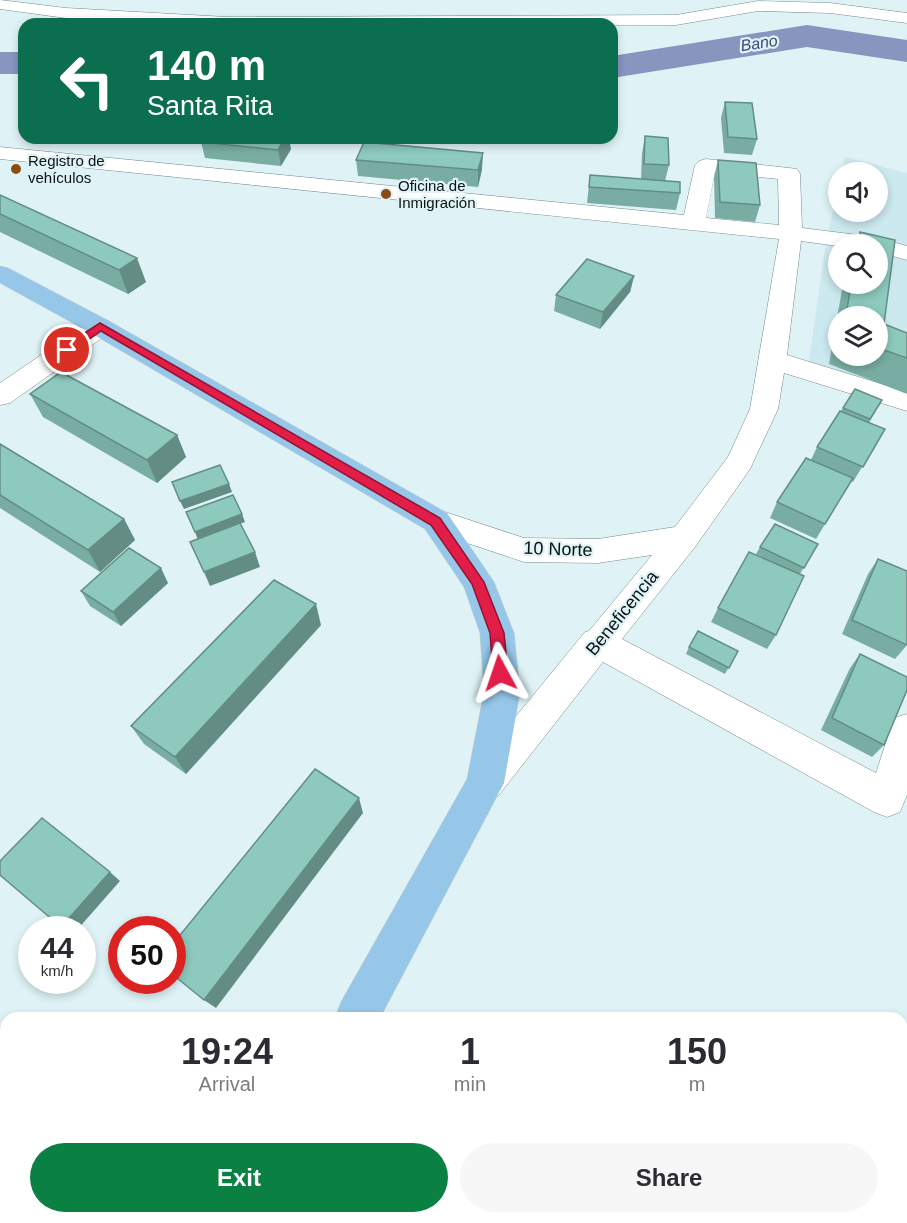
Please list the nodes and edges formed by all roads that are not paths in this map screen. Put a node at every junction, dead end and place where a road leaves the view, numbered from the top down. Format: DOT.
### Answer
graph roads {
  1 [pos="0,4"];
  2 [pos="155,18"];
  3 [pos="907,18"];
  4 [pos="618,20"];
  5 [pos="1,153"];
  6 [pos="693,224"];
  7 [pos="790,233"];
  8 [pos="828,238"];
  9 [pos="888,248"];
  10 [pos="907,253"];
  11 [pos="0,273"];
  12 [pos="100,327"];
  13 [pos="773,360"];
  14 [pos="0,396"];
  15 [pos="907,402"];
  16 [pos="435,521"];
  17 [pos="684,538"];
  18 [pos="597,642"];
  19 [pos="907,730"];
  20 [pos="485,783"];
  21 [pos="360,1012"];
  1 -- 2 [label="street"];
  3 -- 4 [label="street"];
  5 -- 6 [label="street"];
  6 -- 7 [label="street"];
  6 -- 7 [label="street, Beneficencia"];
  7 -- 8 [label="street"];
  7 -- 13 [label="street, Beneficencia"];
  9 -- 10 [label="street"];
  11 -- 12 [label="main road"];
  12 -- 14 [label="street"];
  12 -- 16 [label="main road"];
  13 -- 15 [label="street"];
  13 -- 17 [label="street, Beneficencia"];
  16 -- 17 [label="street, 10 Norte"];
  16 -- 20 [label="main road"];
  17 -- 18 [label="street, Beneficencia"];
  18 -- 19 [label="street"];
  18 -- 20 [label="street, Beneficencia"];
  20 -- 21 [label="main road, Beneficencia"];
}
